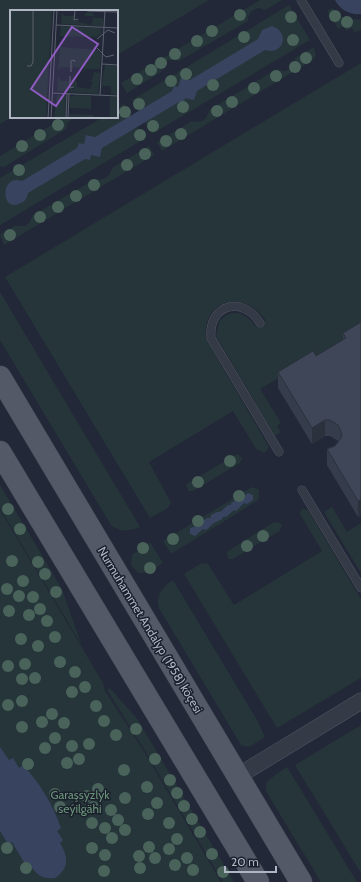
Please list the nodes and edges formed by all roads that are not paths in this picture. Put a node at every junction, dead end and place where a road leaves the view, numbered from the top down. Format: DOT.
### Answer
graph roads {
  1 [pos="301,0"];
  2 [pos="339,63"];
  3 [pos="260,323"];
  4 [pos="0,377"];
  5 [pos="0,452"];
  6 [pos="279,452"];
  7 [pos="302,490"];
  8 [pos="361,588"];
  9 [pos="361,701"];
  10 [pos="238,776"];
  11 [pos="258,882"];
  12 [pos="302,882"];
  1 -- 2 [label="lane"];
  3 -- 6 [label="lane"];
  4 -- 10 [label="main road, Nurmuhammet Andalyp (1958) köçesi"];
  5 -- 11 [label="main road"];
  7 -- 8 [label="lane"];
  9 -- 10 [label="street"];
  10 -- 12 [label="main road, Nurmuhammet Andalyp (1958) köçesi"];
}
